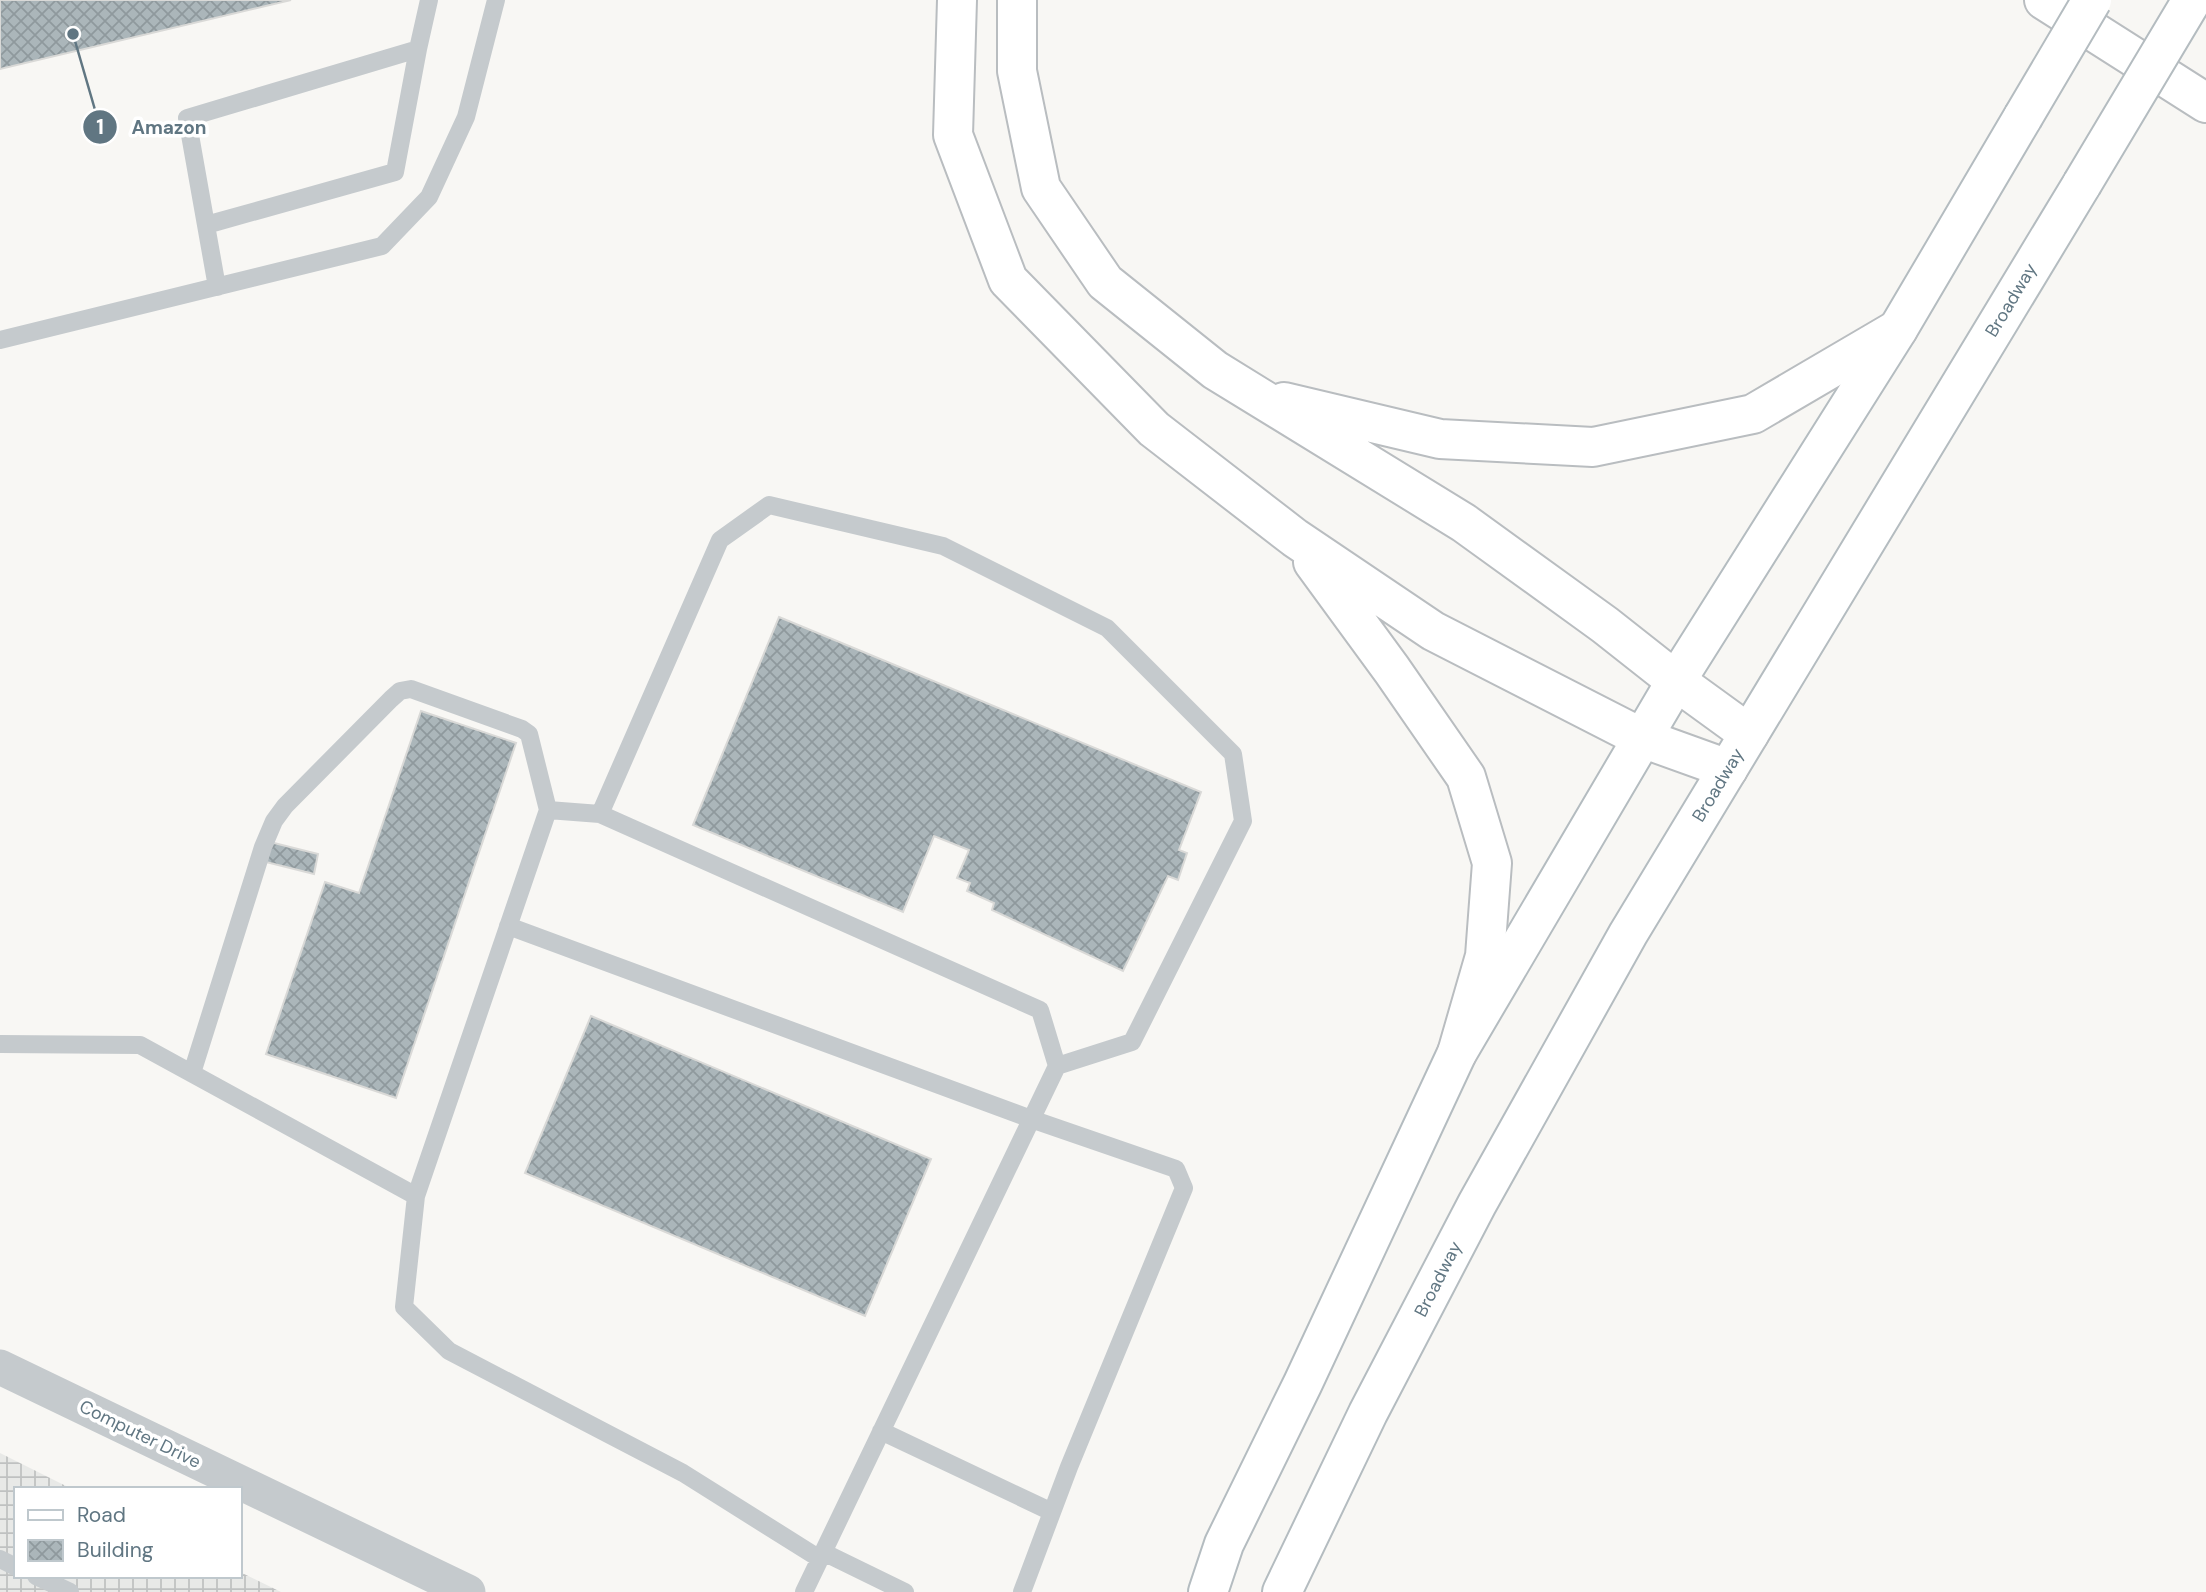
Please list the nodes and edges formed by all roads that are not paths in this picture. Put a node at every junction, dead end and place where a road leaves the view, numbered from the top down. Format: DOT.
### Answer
graph roads {
  1 [pos="429,0"];
  2 [pos="496,0"];
  3 [pos="957,0"];
  4 [pos="1017,0"];
  5 [pos="2044,0"];
  6 [pos="2092,0"];
  7 [pos="2192,0"];
  8 [pos="418,50"];
  9 [pos="2206,103"];
  10 [pos="206,225"];
  11 [pos="217,287"];
  12 [pos="1898,329"];
  13 [pos="0,340"];
  14 [pos="1253,394"];
  15 [pos="1295,538"];
  16 [pos="1676,681"];
  17 [pos="1749,734"];
  18 [pos="1642,738"];
  19 [pos="1728,769"];
  20 [pos="548,810"];
  21 [pos="600,814"];
  22 [pos="509,926"];
  23 [pos="0,1044"];
  24 [pos="1457,1054"];
  25 [pos="1057,1066"];
  26 [pos="192,1073"];
  27 [pos="1031,1119"];
  28 [pos="416,1196"];
  29 [pos="0,1367"];
  30 [pos="881,1431"];
  31 [pos="1052,1512"];
  32 [pos="822,1556"];
  33 [pos="40,1578"];
  34 [pos="70,1592"];
  35 [pos="468,1592"];
  36 [pos="804,1592"];
  37 [pos="905,1592"];
  38 [pos="1022,1592"];
  39 [pos="1208,1592"];
  40 [pos="1282,1592"];
  1 -- 8 [label="lane"];
  2 -- 11 [label="lane"];
  3 -- 15 [label="main road"];
  4 -- 14 [label="main road"];
  5 -- 9 [label="main road"];
  6 -- 12 [label="main road, bridge"];
  7 -- 17 [label="main road, Broadway, bridge"];
  8 -- 10 [label="lane"];
  8 -- 10 [label="lane"];
  10 -- 11 [label="lane"];
  11 -- 13 [label="lane"];
  12 -- 14 [label="main road"];
  12 -- 16 [label="main road"];
  14 -- 16 [label="main road"];
  15 -- 18 [label="main road"];
  15 -- 24 [label="main road"];
  16 -- 17 [label="main road"];
  16 -- 18 [label="main road"];
  17 -- 19 [label="main road, Broadway"];
  18 -- 19 [label="main road"];
  18 -- 24 [label="main road"];
  19 -- 40 [label="main road, Broadway"];
  20 -- 21 [label="lane"];
  20 -- 22 [label="lane"];
  20 -- 26 [label="lane"];
  21 -- 25 [label="lane"];
  21 -- 25 [label="lane"];
  22 -- 27 [label="lane"];
  22 -- 28 [label="lane"];
  23 -- 26 [label="lane"];
  24 -- 39 [label="main road"];
  25 -- 27 [label="lane"];
  26 -- 28 [label="lane"];
  27 -- 30 [label="lane"];
  27 -- 31 [label="lane"];
  28 -- 32 [label="lane"];
  29 -- 35 [label="street, Computer Drive"];
  30 -- 31 [label="lane"];
  30 -- 32 [label="lane"];
  31 -- 38 [label="lane"];
  32 -- 36 [label="lane"];
  32 -- 37 [label="lane"];
  33 -- 34 [label="lane"];
}
